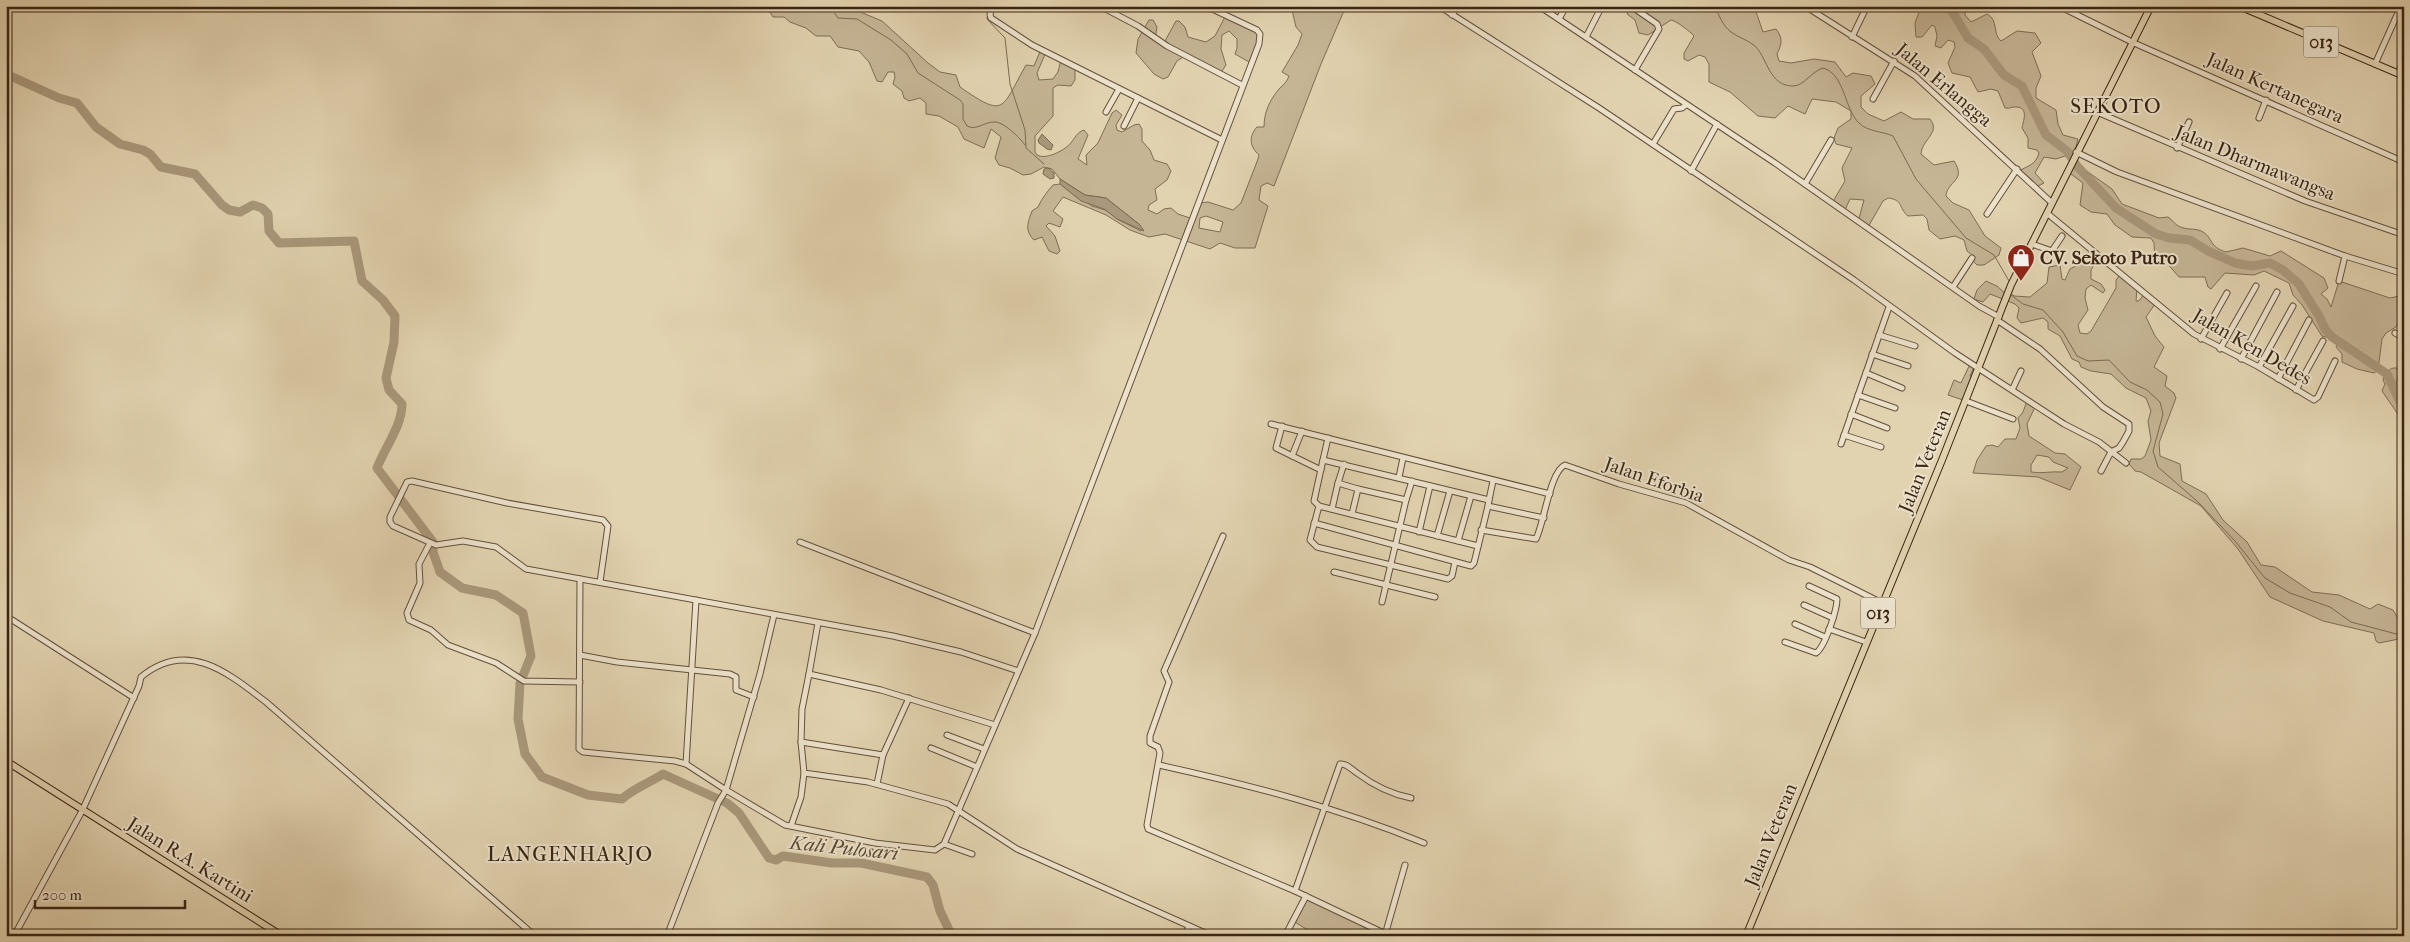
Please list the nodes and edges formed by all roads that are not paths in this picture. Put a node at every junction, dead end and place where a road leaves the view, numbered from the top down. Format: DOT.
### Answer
graph roads {
  1 [pos="992,6"];
  2 [pos="1100,6"];
  3 [pos="1206,6"];
  4 [pos="1439,6"];
  5 [pos="1457,6"];
  6 [pos="1539,6"];
  7 [pos="1566,6"];
  8 [pos="1602,6"];
  9 [pos="1631,6"];
  10 [pos="1804,6"];
  11 [pos="1867,6"];
  12 [pos="2059,6"];
  13 [pos="2151,6"];
  14 [pos="2239,6"];
  15 [pos="2401,6"];
  16 [pos="1452,15"];
  17 [pos="1559,19"];
  18 [pos="1586,37"];
  19 [pos="1852,37"];
  20 [pos="2134,43"];
  21 [pos="1894,61"];
  22 [pos="2404,61"];
  23 [pos="2375,64"];
  24 [pos="1635,70"];
  25 [pos="2401,75"];
  26 [pos="1242,85"];
  27 [pos="1119,89"];
  28 [pos="1138,98"];
  29 [pos="1873,99"];
  30 [pos="2266,100"];
  31 [pos="1686,105"];
  32 [pos="1106,112"];
  33 [pos="2096,112"];
  34 [pos="2259,118"];
  35 [pos="2189,122"];
  36 [pos="1718,124"];
  37 [pos="1124,126"];
  38 [pos="1222,140"];
  39 [pos="1830,140"];
  40 [pos="1653,144"];
  41 [pos="2177,148"];
  42 [pos="2074,157"];
  43 [pos="2404,162"];
  44 [pos="2017,169"];
  45 [pos="1691,171"];
  46 [pos="1805,184"];
  47 [pos="2052,203"];
  48 [pos="1988,214"];
  49 [pos="2048,214"];
  50 [pos="2404,235"];
  51 [pos="2062,236"];
  52 [pos="2032,244"];
  53 [pos="2345,256"];
  54 [pos="1972,258"];
  55 [pos="2404,274"];
  56 [pos="2339,281"];
  57 [pos="2256,286"];
  58 [pos="1953,287"];
  59 [pos="2277,292"];
  60 [pos="2228,293"];
  61 [pos="2294,306"];
  62 [pos="1889,307"];
  63 [pos="1998,318"];
  64 [pos="2310,320"];
  65 [pos="2395,334"];
  66 [pos="1879,335"];
  67 [pos="2404,338"];
  68 [pos="2201,339"];
  69 [pos="2323,341"];
  70 [pos="1915,346"];
  71 [pos="2220,349"];
  72 [pos="1872,354"];
  73 [pos="2241,358"];
  74 [pos="2335,361"];
  75 [pos="1908,366"];
  76 [pos="1979,368"];
  77 [pos="2259,368"];
  78 [pos="2021,371"];
  79 [pos="1866,373"];
  80 [pos="2278,379"];
  81 [pos="1902,388"];
  82 [pos="2013,388"];
  83 [pos="2296,390"];
  84 [pos="1858,394"];
  85 [pos="1966,401"];
  86 [pos="1895,408"];
  87 [pos="1851,414"];
  88 [pos="2013,419"];
  89 [pos="1271,424"];
  90 [pos="1282,426"];
  91 [pos="1887,428"];
  92 [pos="1302,431"];
  93 [pos="1844,435"];
  94 [pos="1328,438"];
  95 [pos="1841,444"];
  96 [pos="1881,447"];
  97 [pos="2111,452"];
  98 [pos="1292,456"];
  99 [pos="1403,458"];
  100 [pos="1323,460"];
  101 [pos="2126,462"];
  102 [pos="1344,464"];
  103 [pos="1321,470"];
  104 [pos="2101,471"];
  105 [pos="1399,478"];
  106 [pos="1412,480"];
  107 [pos="1494,481"];
  108 [pos="1338,484"];
  109 [pos="1430,486"];
  110 [pos="1358,489"];
  111 [pos="1450,491"];
  112 [pos="1550,494"];
  113 [pos="1471,496"];
  114 [pos="1406,500"];
  115 [pos="1488,503"];
  116 [pos="1319,506"];
  117 [pos="1332,509"];
  118 [pos="1352,514"];
  119 [pos="1544,518"];
  120 [pos="1314,523"];
  121 [pos="1400,527"];
  122 [pos="1481,530"];
  123 [pos="1419,532"];
  124 [pos="1223,536"];
  125 [pos="1437,536"];
  126 [pos="1458,541"];
  127 [pos="800,542"];
  128 [pos="432,544"];
  129 [pos="1396,546"];
  130 [pos="1478,546"];
  131 [pos="1455,562"];
  132 [pos="1391,565"];
  133 [pos="1334,572"];
  134 [pos="580,579"];
  135 [pos="600,582"];
  136 [pos="1386,585"];
  137 [pos="1809,586"];
  138 [pos="1435,597"];
  139 [pos="696,600"];
  140 [pos="1382,602"];
  141 [pos="1882,603"];
  142 [pos="1804,605"];
  143 [pos="774,615"];
  144 [pos="6,616"];
  145 [pos="1832,618"];
  146 [pos="818,623"];
  147 [pos="1795,624"];
  148 [pos="1829,629"];
  149 [pos="1034,633"];
  150 [pos="1825,637"];
  151 [pos="1785,642"];
  152 [pos="1866,642"];
  153 [pos="580,655"];
  154 [pos="692,670"];
  155 [pos="1018,672"];
  156 [pos="809,674"];
  157 [pos="580,682"];
  158 [pos="754,697"];
  159 [pos="134,698"];
  160 [pos="909,698"];
  161 [pos="995,725"];
  162 [pos="947,735"];
  163 [pos="801,742"];
  164 [pos="931,748"];
  165 [pos="984,749"];
  166 [pos="883,755"];
  167 [pos="6,761"];
  168 [pos="686,764"];
  169 [pos="1160,765"];
  170 [pos="977,766"];
  171 [pos="804,772"];
  172 [pos="877,784"];
  173 [pos="726,790"];
  174 [pos="1411,798"];
  175 [pos="1324,808"];
  176 [pos="958,809"];
  177 [pos="82,810"];
  178 [pos="791,826"];
  179 [pos="1424,843"];
  180 [pos="944,844"];
  181 [pos="972,854"];
  182 [pos="1405,865"];
  183 [pos="1295,891"];
  184 [pos="1306,896"];
  185 [pos="1190,926"];
  186 [pos="1387,935"];
  187 [pos="14,936"];
  188 [pos="282,936"];
  189 [pos="535,936"];
  190 [pos="667,936"];
  191 [pos="1185,936"];
  192 [pos="1212,936"];
  193 [pos="1285,936"];
  194 [pos="1746,936"];
  1 -- 27 [label="street"];
  2 -- 26 [label="street"];
  3 -- 26 [label="street"];
  4 -- 16 [label="street"];
  5 -- 16 [label="street"];
  6 -- 17 [label="street"];
  7 -- 17 [label="street"];
  8 -- 18 [label="street"];
  9 -- 24 [label="street"];
  10 -- 19 [label="street, Jalan Erlangga"];
  11 -- 19 [label="street"];
  12 -- 20 [label="street, Jalan Kertanegara"];
  13 -- 20 [label="main road, Jalan Veteran / 013"];
  14 -- 23 [label="main road, 013"];
  15 -- 23 [label="street"];
  16 -- 40 [label="street"];
  17 -- 18 [label="street"];
  18 -- 24 [label="street"];
  19 -- 21 [label="street, Jalan Erlangga"];
  20 -- 30 [label="street, Jalan Kertanegara"];
  20 -- 33 [label="main road, Jalan Veteran / 013"];
  21 -- 29 [label="street"];
  21 -- 44 [label="street, Jalan Erlangga"];
  22 -- 25 [label="street"];
  23 -- 25 [label="main road, 013"];
  24 -- 31 [label="street"];
  26 -- 38 [label="street"];
  27 -- 28 [label="street"];
  27 -- 32 [label="street"];
  28 -- 37 [label="street"];
  28 -- 38 [label="street"];
  30 -- 34 [label="street"];
  30 -- 43 [label="street, Jalan Kertanegara"];
  31 -- 36 [label="street"];
  31 -- 40 [label="street"];
  33 -- 41 [label="street, Jalan Dharmawangsa"];
  33 -- 42 [label="main road, Jalan Veteran / 013"];
  35 -- 41 [label="street"];
  36 -- 45 [label="street"];
  36 -- 46 [label="street"];
  38 -- 149 [label="street"];
  39 -- 46 [label="street"];
  40 -- 45 [label="street"];
  41 -- 50 [label="street, Jalan Dharmawangsa"];
  42 -- 47 [label="main road, Jalan Veteran / 013"];
  42 -- 53 [label="street"];
  44 -- 47 [label="street, Jalan Erlangga"];
  44 -- 48 [label="street"];
  45 -- 62 [label="street"];
  46 -- 58 [label="street"];
  47 -- 49 [label="main road, Jalan Veteran / 013"];
  49 -- 52 [label="main road, Jalan Veteran / 013"];
  49 -- 68 [label="street, Jalan Ken Dedes"];
  51 -- 52 [label="street"];
  52 -- 63 [label="main road, Jalan Veteran / 013"];
  53 -- 55 [label="street"];
  53 -- 56 [label="street"];
  54 -- 58 [label="street"];
  57 -- 71 [label="street"];
  58 -- 63 [label="street"];
  59 -- 73 [label="street"];
  60 -- 68 [label="street"];
  61 -- 77 [label="street"];
  62 -- 66 [label="street"];
  62 -- 76 [label="street"];
  63 -- 76 [label="main road, Jalan Veteran / 013"];
  63 -- 97 [label="street"];
  64 -- 80 [label="street"];
  65 -- 67 [label="street"];
  66 -- 70 [label="street"];
  66 -- 72 [label="street"];
  68 -- 71 [label="street, Jalan Ken Dedes"];
  69 -- 83 [label="street"];
  71 -- 73 [label="street, Jalan Ken Dedes"];
  72 -- 75 [label="street"];
  72 -- 79 [label="street"];
  73 -- 77 [label="street, Jalan Ken Dedes"];
  74 -- 83 [label="street, Jalan Ken Dedes"];
  76 -- 82 [label="street"];
  76 -- 85 [label="main road, Jalan Veteran / 013"];
  77 -- 80 [label="street, Jalan Ken Dedes"];
  78 -- 82 [label="street"];
  79 -- 81 [label="street"];
  79 -- 84 [label="street"];
  80 -- 83 [label="street, Jalan Ken Dedes"];
  82 -- 97 [label="street"];
  84 -- 86 [label="street"];
  84 -- 87 [label="street"];
  85 -- 88 [label="street"];
  85 -- 141 [label="main road, Jalan Veteran / 013"];
  87 -- 91 [label="street"];
  87 -- 93 [label="street"];
  89 -- 90 [label="street"];
  90 -- 92 [label="street"];
  90 -- 98 [label="street"];
  92 -- 94 [label="street"];
  92 -- 98 [label="street"];
  93 -- 95 [label="street"];
  93 -- 96 [label="street"];
  94 -- 99 [label="street"];
  94 -- 100 [label="street"];
  97 -- 101 [label="street"];
  97 -- 104 [label="street"];
  98 -- 103 [label="street"];
  99 -- 105 [label="street"];
  99 -- 107 [label="street"];
  100 -- 102 [label="street"];
  100 -- 103 [label="street"];
  102 -- 105 [label="street"];
  102 -- 108 [label="street"];
  103 -- 116 [label="street"];
  105 -- 106 [label="street"];
  106 -- 109 [label="street"];
  106 -- 114 [label="street"];
  107 -- 112 [label="street"];
  107 -- 115 [label="street"];
  108 -- 110 [label="street"];
  108 -- 117 [label="street"];
  109 -- 111 [label="street"];
  109 -- 123 [label="street"];
  110 -- 114 [label="street"];
  110 -- 118 [label="street"];
  111 -- 113 [label="street"];
  111 -- 125 [label="street"];
  112 -- 119 [label="street, Jalan Eforbia"];
  112 -- 141 [label="street, Jalan Eforbia"];
  113 -- 115 [label="street"];
  113 -- 126 [label="street"];
  114 -- 121 [label="street"];
  115 -- 119 [label="street"];
  115 -- 122 [label="street"];
  116 -- 117 [label="street"];
  116 -- 120 [label="street"];
  117 -- 118 [label="street"];
  118 -- 121 [label="street"];
  119 -- 122 [label="street, Jalan Eforbia"];
  120 -- 129 [label="street"];
  120 -- 132 [label="street"];
  121 -- 123 [label="street"];
  121 -- 129 [label="street"];
  122 -- 130 [label="street"];
  123 -- 125 [label="street"];
  124 -- 169 [label="street"];
  125 -- 126 [label="street"];
  126 -- 130 [label="street"];
  127 -- 149 [label="street"];
  128 -- 134 [label="street"];
  128 -- 135 [label="street"];
  128 -- 157 [label="street"];
  129 -- 131 [label="street"];
  129 -- 132 [label="street"];
  130 -- 131 [label="street"];
  131 -- 132 [label="street"];
  132 -- 136 [label="street"];
  133 -- 136 [label="street"];
  134 -- 135 [label="street"];
  134 -- 153 [label="street"];
  135 -- 139 [label="street"];
  136 -- 138 [label="street"];
  136 -- 140 [label="street"];
  137 -- 145 [label="street"];
  139 -- 143 [label="street"];
  139 -- 154 [label="street"];
  141 -- 152 [label="main road, Jalan Veteran / 013"];
  142 -- 145 [label="street"];
  143 -- 146 [label="street"];
  143 -- 158 [label="street"];
  144 -- 159 [label="street"];
  145 -- 148 [label="street"];
  146 -- 155 [label="street"];
  146 -- 156 [label="street"];
  147 -- 150 [label="street"];
  148 -- 150 [label="street"];
  148 -- 152 [label="street"];
  149 -- 155 [label="street"];
  150 -- 151 [label="street"];
  152 -- 194 [label="main road, Jalan Veteran / 013"];
  153 -- 154 [label="street"];
  153 -- 157 [label="street"];
  154 -- 158 [label="street"];
  154 -- 168 [label="street"];
  155 -- 161 [label="street"];
  156 -- 160 [label="street"];
  156 -- 163 [label="street"];
  157 -- 168 [label="street"];
  158 -- 173 [label="street"];
  159 -- 177 [label="street"];
  159 -- 189 [label="street"];
  160 -- 161 [label="street"];
  160 -- 166 [label="street"];
  161 -- 165 [label="street"];
  162 -- 165 [label="street"];
  163 -- 166 [label="street"];
  163 -- 171 [label="street"];
  164 -- 170 [label="street"];
  165 -- 170 [label="street"];
  166 -- 172 [label="street"];
  167 -- 177 [label="main road, Jalan R.A. Kartini"];
  168 -- 173 [label="street"];
  169 -- 175 [label="street"];
  169 -- 183 [label="street"];
  170 -- 176 [label="street"];
  171 -- 172 [label="street"];
  171 -- 178 [label="street"];
  172 -- 176 [label="street"];
  173 -- 178 [label="street"];
  173 -- 190 [label="street"];
  174 -- 175 [label="street"];
  175 -- 179 [label="street"];
  175 -- 183 [label="street"];
  176 -- 180 [label="street"];
  176 -- 185 [label="street"];
  177 -- 187 [label="street"];
  177 -- 188 [label="main road, Jalan R.A. Kartini"];
  178 -- 180 [label="street"];
  180 -- 181 [label="street"];
  182 -- 186 [label="street"];
  183 -- 184 [label="street"];
  184 -- 186 [label="street"];
  184 -- 193 [label="street"];
  185 -- 191 [label="street"];
  185 -- 192 [label="street"];
}
